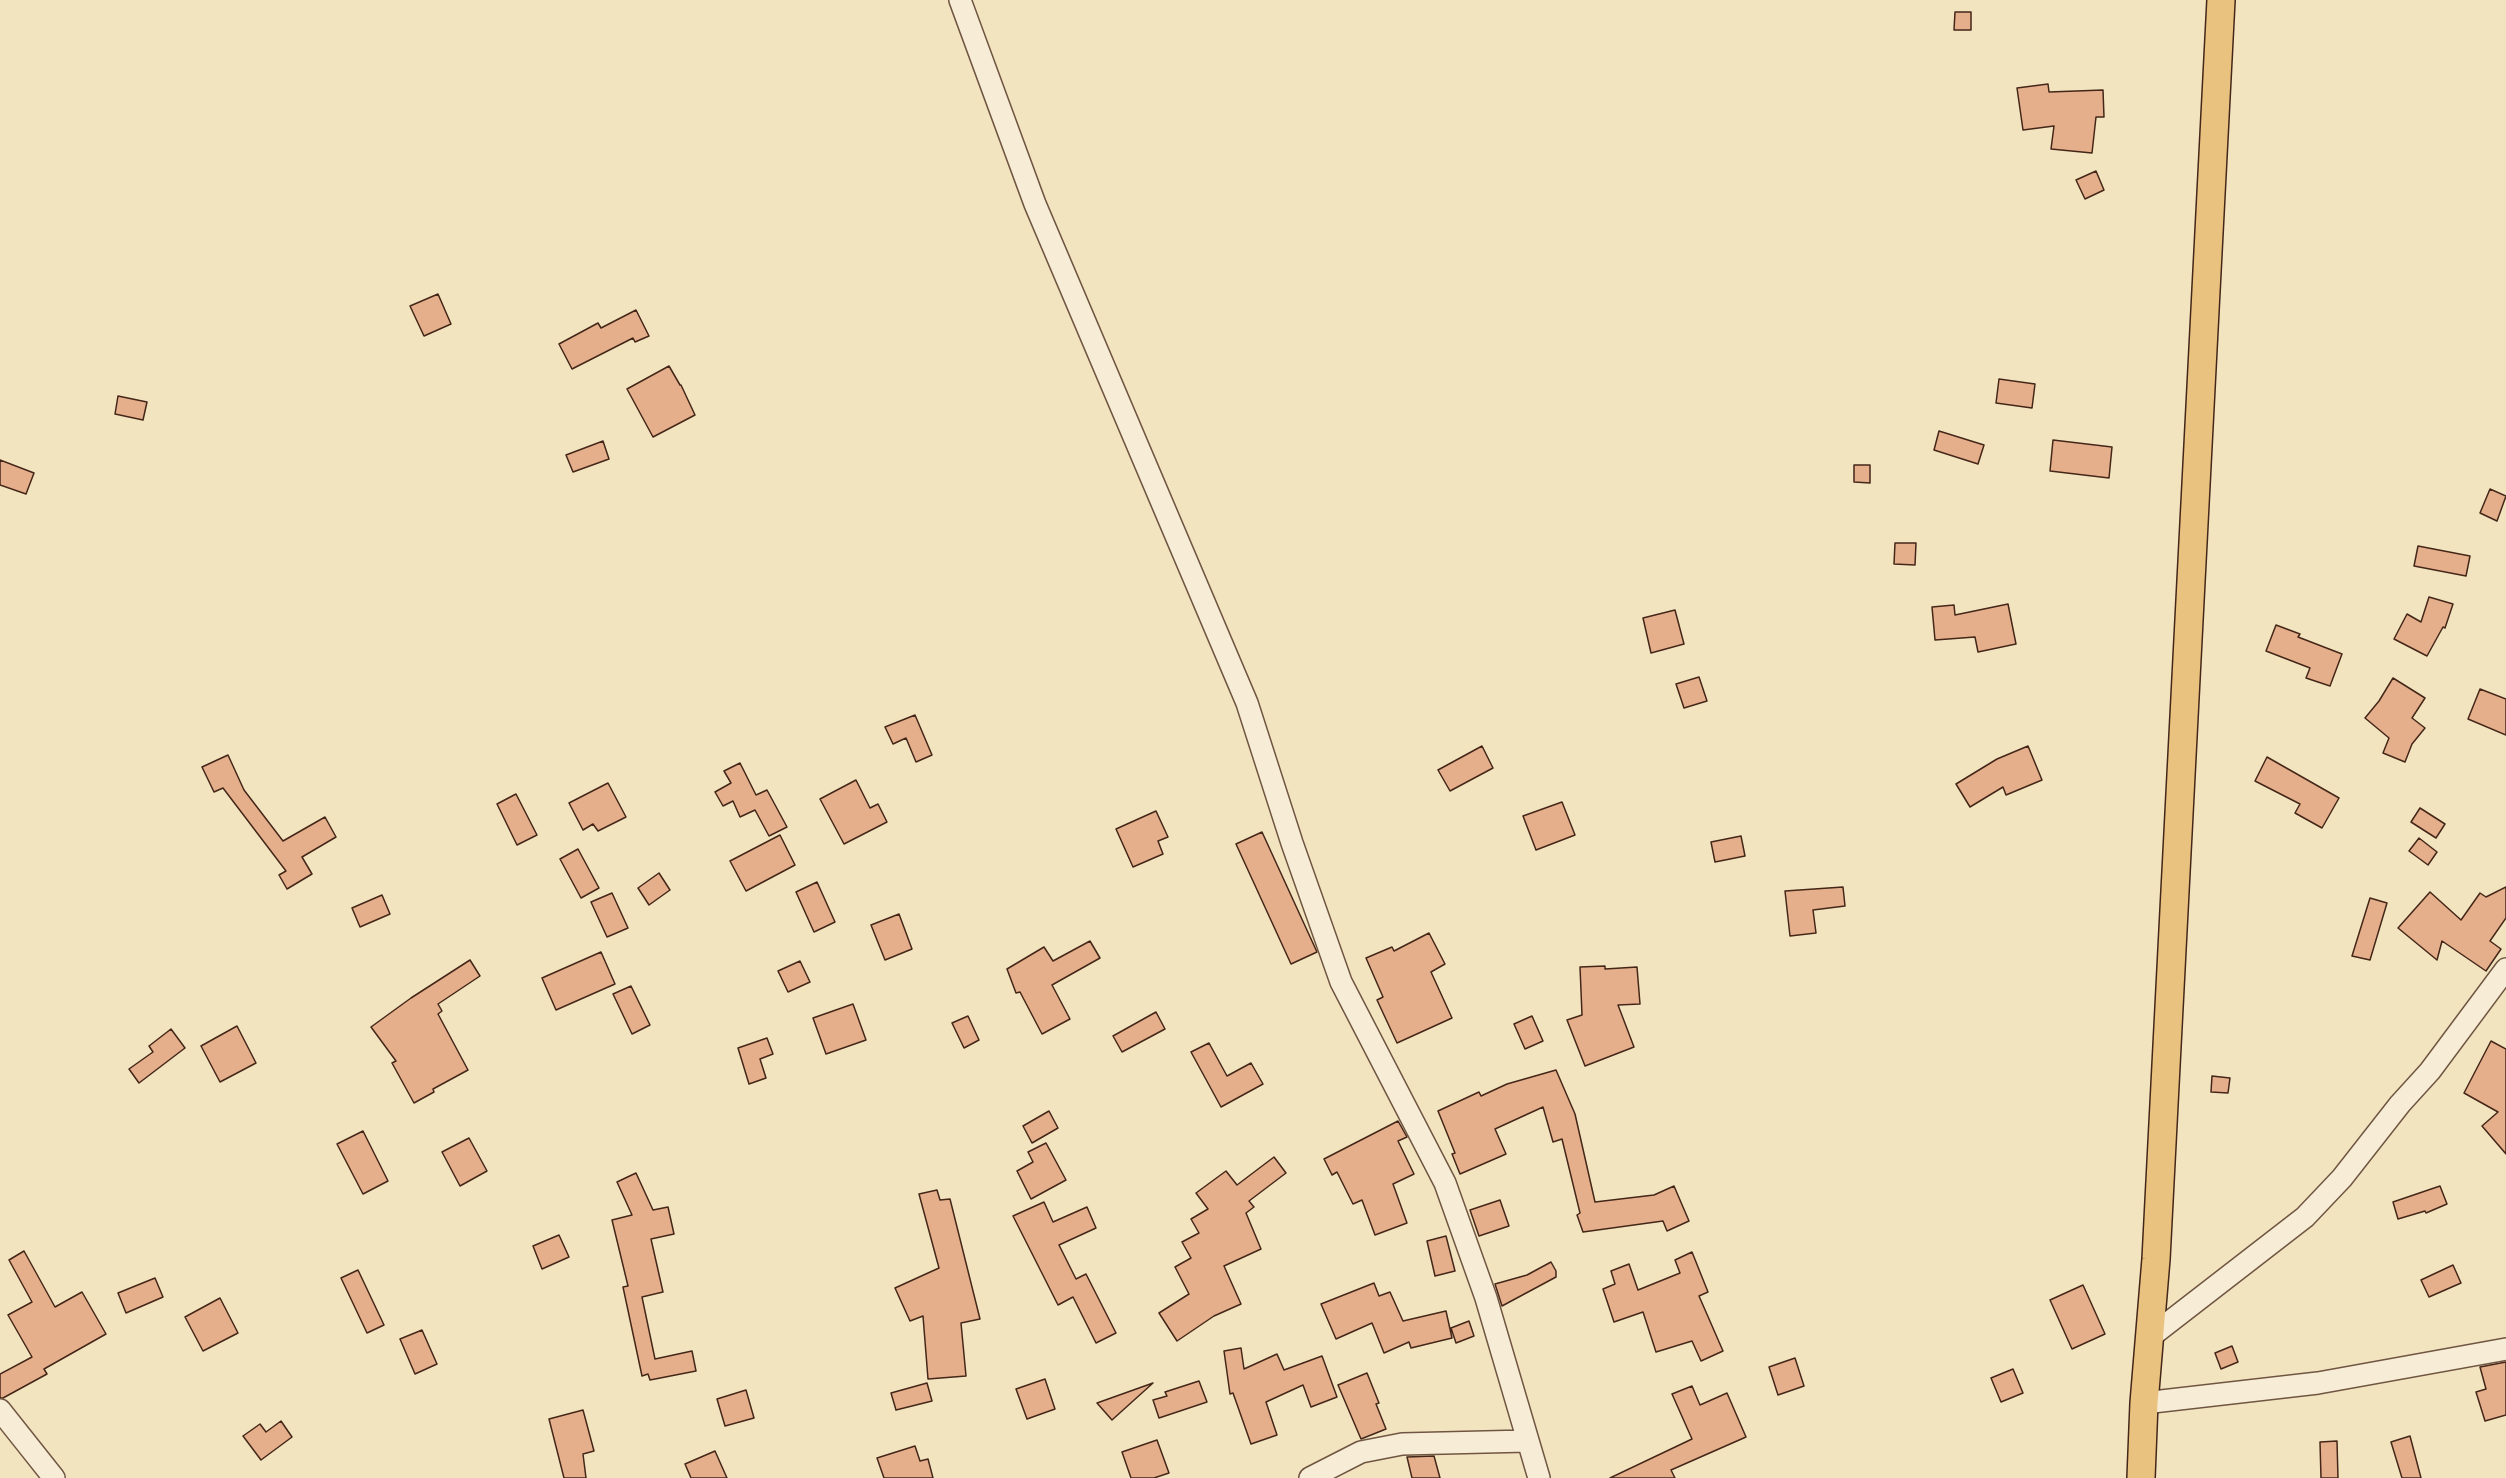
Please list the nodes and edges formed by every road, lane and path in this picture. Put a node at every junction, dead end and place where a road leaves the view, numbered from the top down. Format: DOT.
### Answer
graph roads {
  1 [pos="960,0"];
  2 [pos="2221,0"];
  3 [pos="2506,969"];
  4 [pos="2150,1337"];
  5 [pos="2506,1349"];
  6 [pos="2144,1403"];
  7 [pos="0,1410"];
  8 [pos="1527,1442"];
  9 [pos="54,1478"];
  10 [pos="1310,1478"];
  11 [pos="1539,1478"];
  12 [pos="2140,1478"];
  1 -- 8 [label="street"];
  2 -- 4 [label="main road"];
  3 -- 4 [label="street"];
  4 -- 6 [label="main road"];
  5 -- 6 [label="street"];
  6 -- 12 [label="main road"];
  7 -- 9 [label="street"];
  8 -- 10 [label="street"];
  8 -- 11 [label="street"];
}
